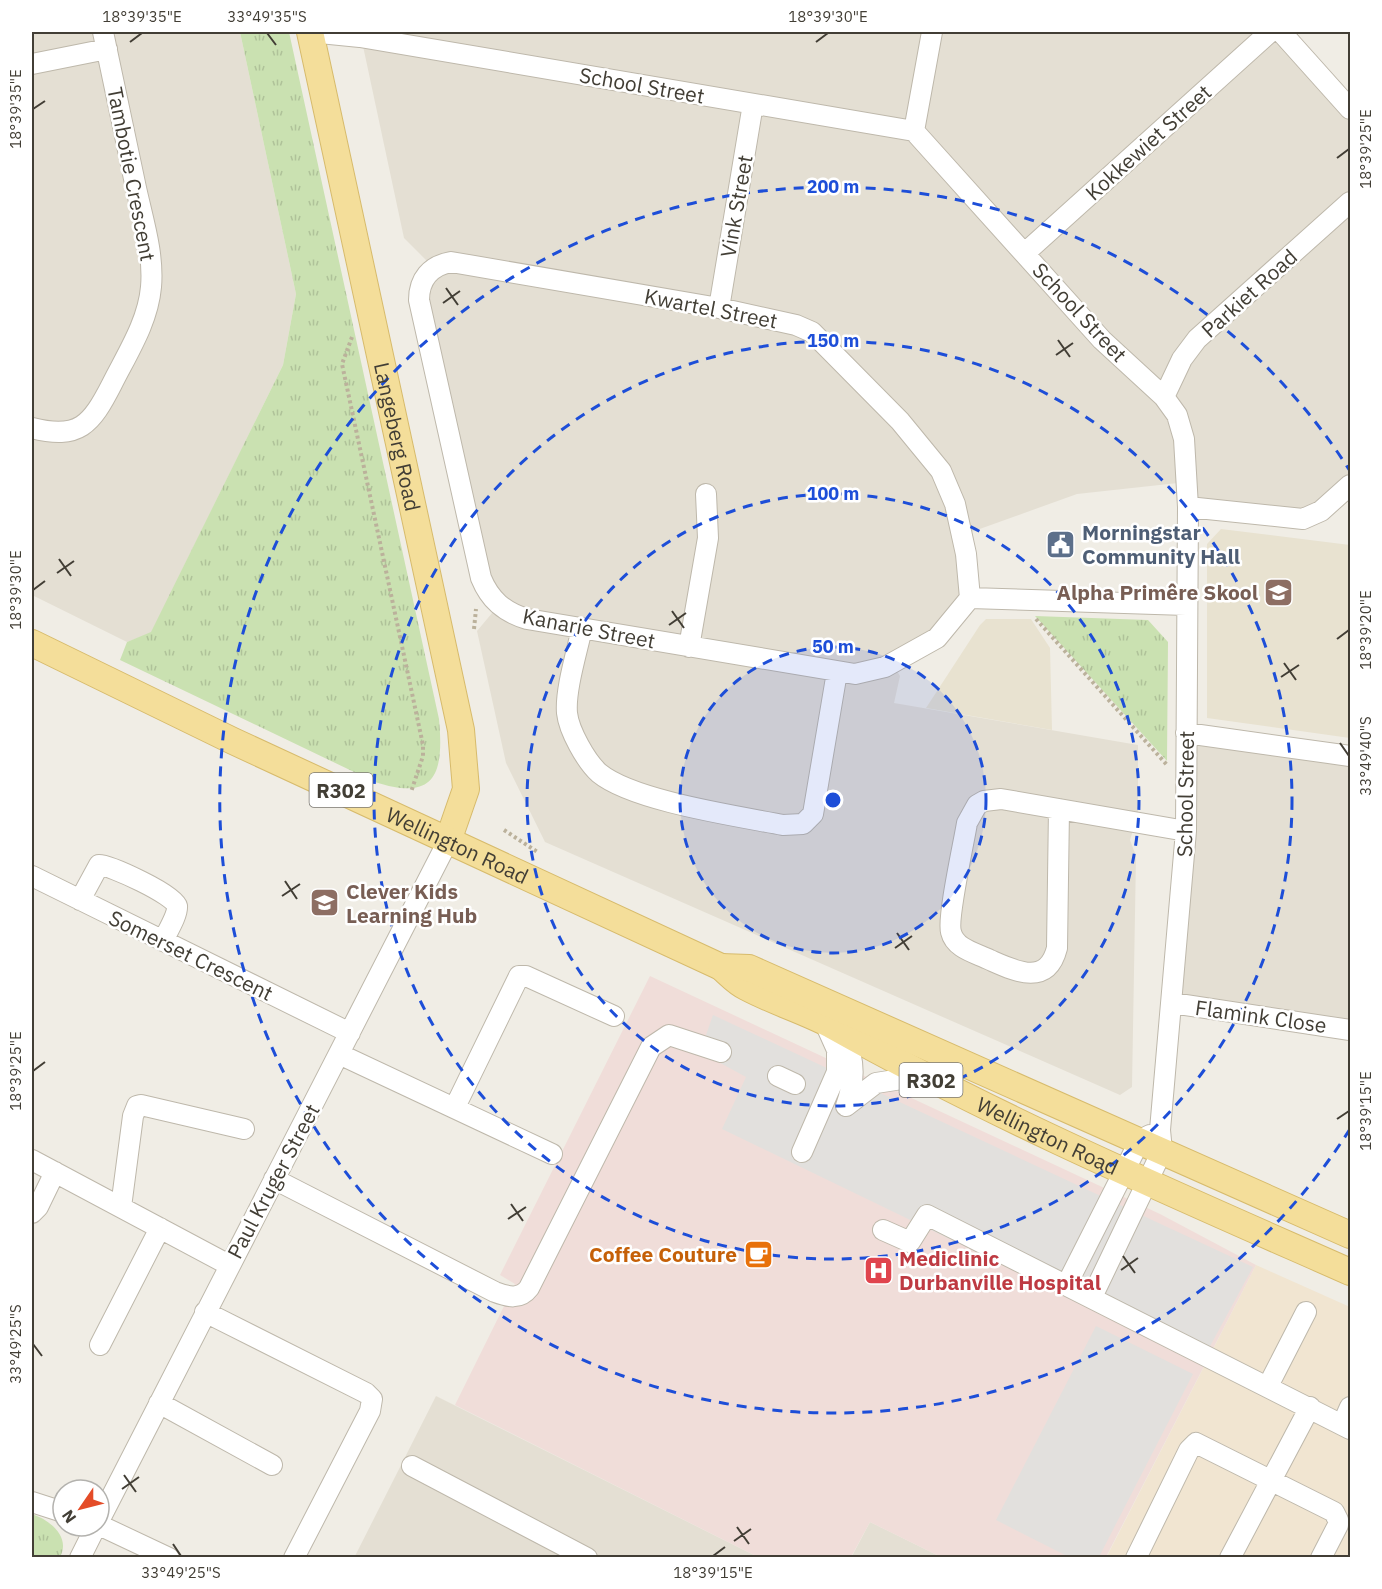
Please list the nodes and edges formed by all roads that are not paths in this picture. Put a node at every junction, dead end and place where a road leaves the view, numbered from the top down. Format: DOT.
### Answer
graph roads {
  1 [pos="310,32"];
  2 [pos="932,32"];
  3 [pos="1270,32"];
  4 [pos="1281,32"];
  5 [pos="360,34"];
  6 [pos="105,40"];
  7 [pos="32,64"];
  8 [pos="753,104"];
  9 [pos="1350,110"];
  10 [pos="914,131"];
  11 [pos="1350,202"];
  12 [pos="1025,253"];
  13 [pos="434,268"];
  14 [pos="719,308"];
  15 [pos="1164,397"];
  16 [pos="32,428"];
  17 [pos="1350,485"];
  18 [pos="706,494"];
  19 [pos="1188,507"];
  20 [pos="970,598"];
  21 [pos="1186,605"];
  22 [pos="582,628"];
  23 [pos="32,643"];
  24 [pos="689,646"];
  25 [pos="837,672"];
  26 [pos="1186,733"];
  27 [pos="1350,756"];
  28 [pos="1059,809"];
  29 [pos="1186,831"];
  30 [pos="448,841"];
  31 [pos="32,876"];
  32 [pos="80,900"];
  33 [pos="163,940"];
  34 [pos="1172,1003"];
  35 [pos="614,1016"];
  36 [pos="830,1018"];
  37 [pos="1350,1029"];
  38 [pos="350,1033"];
  39 [pos="721,1052"];
  40 [pos="339,1054"];
  41 [pos="921,1076"];
  42 [pos="455,1107"];
  43 [pos="244,1129"];
  44 [pos="1154,1140"];
  45 [pos="802,1152"];
  46 [pos="552,1154"];
  47 [pos="32,1160"];
  48 [pos="55,1172"];
  49 [pos="1136,1178"];
  50 [pos="274,1179"];
  51 [pos="121,1207"];
  52 [pos="32,1213"];
  53 [pos="160,1228"];
  54 [pos="883,1230"];
  55 [pos="1350,1235"];
  56 [pos="229,1265"];
  57 [pos="1350,1272"];
  58 [pos="1066,1284"];
  59 [pos="1092,1297"];
  60 [pos="205,1312"];
  61 [pos="1306,1312"];
  62 [pos="100,1345"];
  63 [pos="1268,1386"];
  64 [pos="159,1402"];
  65 [pos="1310,1407"];
  66 [pos="1348,1420"];
  67 [pos="272,1465"];
  68 [pos="412,1466"];
  69 [pos="1271,1480"];
  70 [pos="111,1498"];
  71 [pos="32,1502"];
  72 [pos="51,1508"];
  73 [pos="111,1530"];
  74 [pos="90,1538"];
  75 [pos="80,1557"];
  76 [pos="169,1557"];
  77 [pos="294,1557"];
  78 [pos="584,1557"];
  79 [pos="1136,1557"];
  80 [pos="1230,1557"];
  81 [pos="1321,1557"];
  1 -- 5 [label="street, School Street"];
  1 -- 30 [label="main road, Langeberg Road"];
  2 -- 10 [label="street"];
  3 -- 12 [label="street, Kokkewiet Street"];
  4 -- 9 [label="street"];
  5 -- 8 [label="street, School Street"];
  6 -- 7 [label="street"];
  6 -- 16 [label="street, Tambotie Crescent"];
  8 -- 10 [label="street, School Street"];
  8 -- 14 [label="street, Vink Street"];
  10 -- 12 [label="street, School Street"];
  11 -- 15 [label="street, Parkiet Road"];
  12 -- 15 [label="street, School Street"];
  13 -- 14 [label="street, Kwartel Street"];
  13 -- 22 [label="street, Kanarie Street"];
  14 -- 20 [label="street, Kwartel Street"];
  15 -- 19 [label="street, School Street"];
  17 -- 19 [label="street"];
  18 -- 24 [label="street"];
  19 -- 21 [label="street, School Street"];
  20 -- 21 [label="street"];
  20 -- 25 [label="street, Kanarie Street"];
  21 -- 26 [label="street, School Street"];
  22 -- 24 [label="street, Kanarie Street"];
  22 -- 25 [label="street"];
  23 -- 30 [label="main road, Wellington Road / R302"];
  24 -- 25 [label="street, Kanarie Street"];
  26 -- 27 [label="street"];
  26 -- 29 [label="street, School Street"];
  28 -- 28 [label="street"];
  28 -- 29 [label="street"];
  29 -- 34 [label="street, School Street"];
  30 -- 36 [label="main road, Wellington Road / R302"];
  30 -- 38 [label="street, Paul Kruger Street"];
  31 -- 32 [label="street, Somerset Crescent"];
  32 -- 33 [label="street, Somerset Crescent"];
  32 -- 33 [label="street"];
  33 -- 38 [label="street, Somerset Crescent"];
  34 -- 37 [label="street, Flamink Close"];
  34 -- 44 [label="street, School Street"];
  35 -- 42 [label="street"];
  36 -- 41 [label="main road, Wellington Road / R302"];
  36 -- 41 [label="street"];
  36 -- 44 [label="main road, Wellington Road / R302"];
  36 -- 45 [label="street"];
  38 -- 40 [label="street, Paul Kruger Street"];
  39 -- 50 [label="street"];
  40 -- 42 [label="street"];
  40 -- 50 [label="street, Paul Kruger Street"];
  41 -- 49 [label="main road, Wellington Road / R302"];
  42 -- 46 [label="street"];
  43 -- 51 [label="street"];
  44 -- 49 [label="street, School Street"];
  44 -- 55 [label="main road, Wellington Road / R302"];
  47 -- 48 [label="street"];
  48 -- 51 [label="street"];
  48 -- 52 [label="street"];
  49 -- 57 [label="main road, Wellington Road / R302"];
  49 -- 58 [label="street"];
  49 -- 59 [label="street"];
  50 -- 56 [label="street, Paul Kruger Street"];
  51 -- 53 [label="street"];
  53 -- 56 [label="street"];
  53 -- 62 [label="street"];
  54 -- 58 [label="street"];
  56 -- 60 [label="street, Paul Kruger Street"];
  58 -- 59 [label="street"];
  59 -- 63 [label="street"];
  60 -- 64 [label="street, Paul Kruger Street"];
  60 -- 77 [label="street"];
  61 -- 63 [label="street"];
  63 -- 65 [label="street"];
  64 -- 67 [label="street"];
  64 -- 70 [label="street, Paul Kruger Street"];
  65 -- 66 [label="street"];
  65 -- 69 [label="street"];
  68 -- 78 [label="street"];
  69 -- 79 [label="street"];
  69 -- 80 [label="street"];
  69 -- 81 [label="street"];
  71 -- 72 [label="street"];
  73 -- 76 [label="street"];
  74 -- 75 [label="street, Paul Kruger Street"];
}
